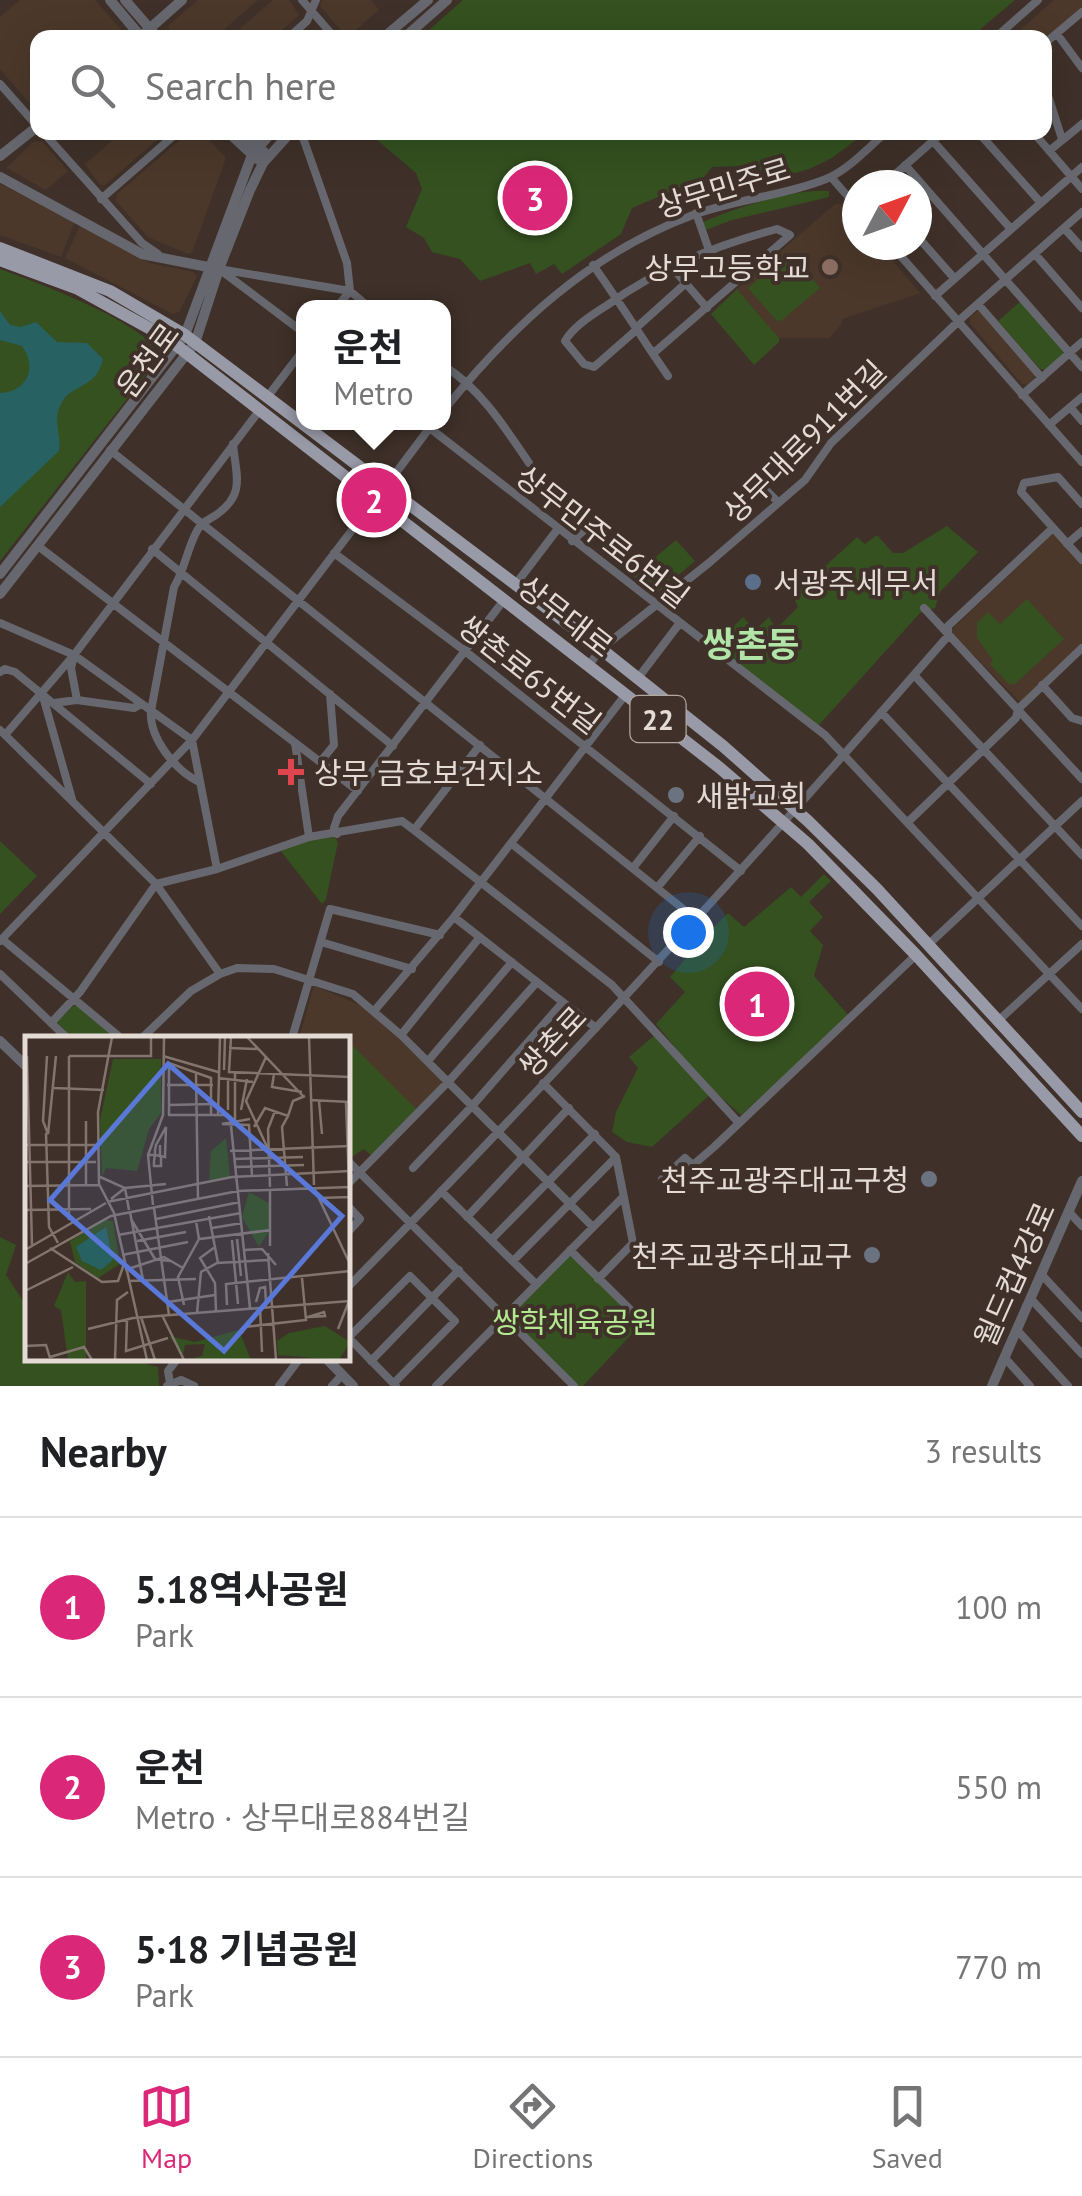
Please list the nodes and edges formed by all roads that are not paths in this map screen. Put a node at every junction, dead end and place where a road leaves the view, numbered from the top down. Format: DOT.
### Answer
graph roads {
  1 [pos="110,0"];
  2 [pos="126,0"];
  3 [pos="182,0"];
  4 [pos="302,0"];
  5 [pos="316,0"];
  6 [pos="428,0"];
  7 [pos="447,0"];
  8 [pos="1038,0"];
  9 [pos="311,10"];
  10 [pos="1082,12"];
  11 [pos="141,30"];
  12 [pos="143,30"];
  13 [pos="151,30"];
  14 [pos="297,30"];
  15 [pos="328,30"];
  16 [pos="392,30"];
  17 [pos="413,30"];
  18 [pos="1004,30"];
  19 [pos="1057,34"];
  20 [pos="1052,38"];
  21 [pos="1082,68"];
  22 [pos="0,84"];
  23 [pos="1052,107"];
  24 [pos="30,118"];
  25 [pos="1082,124"];
  26 [pos="30,132"];
  27 [pos="1062,139"];
  28 [pos="50,140"];
  29 [pos="169,140"];
  30 [pos="239,140"];
  31 [pos="248,140"];
  32 [pos="268,140"];
  33 [pos="280,140"];
  34 [pos="304,140"];
  35 [pos="876,140"];
  36 [pos="933,140"];
  37 [pos="985,140"];
  38 [pos="1040,140"];
  39 [pos="1049,151"];
  40 [pos="260,155"];
  41 [pos="0,156"];
  42 [pos="905,165"];
  43 [pos="1082,166"];
  44 [pos="899,170"];
  45 [pos="0,176"];
  46 [pos="1071,176"];
  47 [pos="831,177"];
  48 [pos="842,189"];
  49 [pos="1082,189"];
  50 [pos="102,199"];
  51 [pos="1041,203"];
  52 [pos="1082,212"];
  53 [pos="696,214"];
  54 [pos="1064,228"];
  55 [pos="1011,229"];
  56 [pos="0,248"];
  57 [pos="1082,248"];
  58 [pos="709,250"];
  59 [pos="932,253"];
  60 [pos="983,254"];
  61 [pos="1034,254"];
  62 [pos="0,260"];
  63 [pos="166,260"];
  64 [pos="904,260"];
  65 [pos="593,265"];
  66 [pos="671,266"];
  67 [pos="214,268"];
  68 [pos="954,278"];
  69 [pos="1005,279"];
  70 [pos="736,282"];
  71 [pos="686,283"];
  72 [pos="350,291"];
  73 [pos="935,296"];
  74 [pos="617,298"];
  75 [pos="343,300"];
  76 [pos="361,300"];
  77 [pos="978,304"];
  78 [pos="708,308"];
  79 [pos="1082,308"];
  80 [pos="957,324"];
  81 [pos="296,327"];
  82 [pos="636,328"];
  83 [pos="1082,342"];
  84 [pos="187,344"];
  85 [pos="651,351"];
  86 [pos="1070,353"];
  87 [pos="296,359"];
  88 [pos="1082,367"];
  89 [pos="451,371"];
  90 [pos="668,376"];
  91 [pos="1042,378"];
  92 [pos="466,383"];
  93 [pos="1022,394"];
  94 [pos="268,396"];
  95 [pos="1082,397"];
  96 [pos="451,401"];
  97 [pos="1070,407"];
  98 [pos="260,411"];
  99 [pos="296,417"];
  100 [pos="1082,421"];
  101 [pos="1049,425"];
  102 [pos="313,430"];
  103 [pos="424,430"];
  104 [pos="435,430"];
  105 [pos="234,444"];
  106 [pos="110,450"];
  107 [pos="1082,462"];
  108 [pos="530,463"];
  109 [pos="386,486"];
  110 [pos="768,491"];
  111 [pos="375,500"];
  112 [pos="778,502"];
  113 [pos="1082,504"];
  114 [pos="184,508"];
  115 [pos="202,523"];
  116 [pos="590,525"];
  117 [pos="1054,528"];
  118 [pos="557,530"];
  119 [pos="1082,531"];
  120 [pos="572,541"];
  121 [pos="1068,544"];
  122 [pos="38,546"];
  123 [pos="152,550"];
  124 [pos="334,553"];
  125 [pos="1082,560"];
  126 [pos="0,574"];
  127 [pos="182,574"];
  128 [pos="515,584"];
  129 [pos="2,590"];
  130 [pos="298,600"];
  131 [pos="504,600"];
  132 [pos="112,602"];
  133 [pos="655,605"];
  134 [pos="924,608"];
  135 [pos="0,623"];
  136 [pos="678,624"];
  137 [pos="948,636"];
  138 [pos="162,642"];
  139 [pos="266,642"];
  140 [pos="1082,648"];
  141 [pos="601,649"];
  142 [pos="465,651"];
  143 [pos="74,656"];
  144 [pos="589,665"];
  145 [pos="0,672"];
  146 [pos="914,675"];
  147 [pos="638,678"];
  148 [pos="1042,686"];
  149 [pos="228,692"];
  150 [pos="42,693"];
  151 [pos="330,694"];
  152 [pos="626,694"];
  153 [pos="77,700"];
  154 [pos="426,702"];
  155 [pos="54,703"];
  156 [pos="141,704"];
  157 [pos="1018,709"];
  158 [pos="151,711"];
  159 [pos="881,712"];
  160 [pos="1082,721"];
  161 [pos="2,732"];
  162 [pos="192,740"];
  163 [pos="295,741"];
  164 [pos="480,744"];
  165 [pos="393,746"];
  166 [pos="586,746"];
  167 [pos="984,749"];
  168 [pos="844,752"];
  169 [pos="321,761"];
  170 [pos="173,762"];
  171 [pos="1082,778"];
  172 [pos="199,782"];
  173 [pos="948,783"];
  174 [pos="151,784"];
  175 [pos="358,791"];
  176 [pos="546,798"];
  177 [pos="72,800"];
  178 [pos="1082,801"];
  179 [pos="795,809"];
  180 [pos="674,816"];
  181 [pos="784,821"];
  182 [pos="908,822"];
  183 [pos="1055,826"];
  184 [pos="414,830"];
  185 [pos="105,832"];
  186 [pos="337,834"];
  187 [pos="700,836"];
  188 [pos="309,838"];
  189 [pos="512,844"];
  190 [pos="1082,855"];
  191 [pos="1019,860"];
  192 [pos="633,868"];
  193 [pos="217,869"];
  194 [pos="741,872"];
  195 [pos="482,882"];
  196 [pos="156,884"];
  197 [pos="657,888"];
  198 [pos="978,898"];
  199 [pos="454,917"];
  200 [pos="697,920"];
  201 [pos="1082,926"];
  202 [pos="440,935"];
  203 [pos="480,937"];
  204 [pos="1,940"];
  205 [pos="321,942"];
  206 [pos="928,944"];
  207 [pos="1082,944"];
  208 [pos="916,954"];
  209 [pos="512,962"];
  210 [pos="659,962"];
  211 [pos="412,968"];
  212 [pos="0,974"];
  213 [pos="220,974"];
  214 [pos="1049,974"];
  215 [pos="310,980"];
  216 [pos="537,982"];
  217 [pos="624,998"];
  218 [pos="74,999"];
  219 [pos="563,1002"];
  220 [pos="375,1010"];
  221 [pos="1082,1010"];
  222 [pos="999,1020"];
  223 [pos="51,1023"];
  224 [pos="596,1028"];
  225 [pos="402,1035"];
  226 [pos="65,1036"];
  227 [pos="119,1036"];
  228 [pos="144,1036"];
  229 [pos="293,1036"];
  230 [pos="0,1040"];
  231 [pos="428,1060"];
  232 [pos="25,1065"];
  233 [pos="449,1081"];
  234 [pos="544,1083"];
  235 [pos="473,1105"];
  236 [pos="569,1108"];
  237 [pos="1082,1112"];
  238 [pos="738,1122"];
  239 [pos="499,1131"];
  240 [pos="595,1134"];
  241 [pos="1082,1136"];
  242 [pos="616,1156"];
  243 [pos="525,1158"];
  244 [pos="350,1162"];
  245 [pos="413,1168"];
  246 [pos="359,1172"];
  247 [pos="662,1179"];
  248 [pos="548,1180"];
  249 [pos="1082,1181"];
  250 [pos="350,1182"];
  251 [pos="441,1191"];
  252 [pos="623,1197"];
  253 [pos="570,1203"];
  254 [pos="350,1208"];
  255 [pos="1069,1212"];
  256 [pos="467,1217"];
  257 [pos="411,1223"];
  258 [pos="1082,1226"];
  259 [pos="594,1227"];
  260 [pos="350,1230"];
  261 [pos="491,1240"];
  262 [pos="570,1250"];
  263 [pos="512,1262"];
  264 [pos="459,1270"];
  265 [pos="1042,1275"];
  266 [pos="598,1279"];
  267 [pos="536,1284"];
  268 [pos="350,1285"];
  269 [pos="432,1298"];
  270 [pos="1031,1299"];
  271 [pos="504,1316"];
  272 [pos="1082,1318"];
  273 [pos="643,1322"];
  274 [pos="1017,1330"];
  275 [pos="350,1335"];
  276 [pos="350,1339"];
  277 [pos="1082,1354"];
  278 [pos="1005,1358"];
  279 [pos="176,1361"];
  280 [pos="298,1361"];
  281 [pos="329,1361"];
  282 [pos="371,1361"];
  283 [pos="342,1376"];
  284 [pos="168,1384"];
  285 [pos="395,1385"];
  286 [pos="194,1386"];
  287 [pos="279,1386"];
  288 [pos="332,1386"];
  289 [pos="353,1386"];
  290 [pos="436,1386"];
  291 [pos="574,1386"];
  292 [pos="992,1386"];
  293 [pos="1030,1386"];
  294 [pos="1068,1386"];
  1 -- 11 [label="street"];
  2 -- 12 [label="street"];
  3 -- 13 [label="street"];
  4 -- 9 [label="street"];
  5 -- 9 [label="street"];
  6 -- 16 [label="street"];
  7 -- 17 [label="street"];
  8 -- 18 [label="street"];
  9 -- 14 [label="street"];
  9 -- 15 [label="street"];
  10 -- 19 [label="street"];
  19 -- 20 [label="street"];
  19 -- 21 [label="street"];
  22 -- 24 [label="street"];
  23 -- 27 [label="street"];
  25 -- 27 [label="street"];
  26 -- 41 [label="street"];
  27 -- 39 [label="street"];
  28 -- 50 [label="street"];
  29 -- 50 [label="street"];
  30 -- 40 [label="street"];
  31 -- 40 [label="street"];
  32 -- 40 [label="street, 운천로"];
  33 -- 40 [label="street, 운천로"];
  34 -- 72 [label="street"];
  35 -- 47 [label="street, 상무민주로"];
  36 -- 42 [label="street"];
  36 -- 55 [label="street"];
  37 -- 51 [label="street"];
  38 -- 39 [label="street"];
  39 -- 46 [label="street"];
  40 -- 67 [label="street, 운천로"];
  42 -- 44 [label="street"];
  42 -- 60 [label="street"];
  43 -- 46 [label="street"];
  45 -- 63 [label="street"];
  46 -- 49 [label="street"];
  46 -- 51 [label="street"];
  47 -- 48 [label="street"];
  47 -- 53 [label="street, 상무민주로"];
  50 -- 63 [label="street"];
  51 -- 55 [label="street"];
  52 -- 54 [label="street, 상무대로911번길"];
  53 -- 58 [label="street"];
  53 -- 65 [label="street, 상무민주로"];
  54 -- 57 [label="street"];
  54 -- 61 [label="street, 상무대로911번길"];
  55 -- 60 [label="street"];
  56 -- 84 [label="main road, 상무대로 / 22"];
  58 -- 66 [label="street"];
  58 -- 70 [label="street"];
  58 -- 70 [label="street"];
  59 -- 68 [label="street"];
  60 -- 68 [label="street"];
  60 -- 69 [label="street"];
  61 -- 69 [label="street, 상무대로911번길"];
  61 -- 79 [label="street"];
  62 -- 84 [label="main road, 상무대로 / 22"];
  63 -- 67 [label="street"];
  64 -- 73 [label="street"];
  65 -- 74 [label="street"];
  65 -- 92 [label="street, 상무민주로"];
  66 -- 71 [label="street"];
  66 -- 74 [label="street"];
  67 -- 72 [label="street"];
  67 -- 81 [label="street"];
  67 -- 84 [label="street, 운천로"];
  68 -- 73 [label="street"];
  69 -- 77 [label="street, 상무대로911번길"];
  69 -- 86 [label="street"];
  70 -- 78 [label="street"];
  71 -- 78 [label="street"];
  71 -- 82 [label="street"];
  72 -- 75 [label="street"];
  72 -- 76 [label="street"];
  73 -- 80 [label="street"];
  74 -- 82 [label="street"];
  74 -- 82 [label="street"];
  77 -- 80 [label="street, 상무대로911번길"];
  77 -- 91 [label="street"];
  78 -- 85 [label="street"];
  80 -- 93 [label="street"];
  80 -- 112 [label="street, 상무대로911번길"];
  82 -- 85 [label="street"];
  83 -- 86 [label="street"];
  84 -- 94 [label="main road, 상무대로 / 22"];
  84 -- 98 [label="main road, 상무대로 / 22"];
  84 -- 106 [label="street, 운천로"];
  84 -- 126 [label="street, 운천로"];
  85 -- 90 [label="street"];
  86 -- 88 [label="street"];
  86 -- 91 [label="street"];
  87 -- 94 [label="street"];
  89 -- 92 [label="street"];
  91 -- 93 [label="street"];
  92 -- 96 [label="street, 상무민주로"];
  92 -- 108 [label="street"];
  93 -- 101 [label="street"];
  94 -- 99 [label="main road, 상무대로 / 22"];
  95 -- 97 [label="street"];
  97 -- 100 [label="street"];
  97 -- 101 [label="street"];
  98 -- 105 [label="street"];
  98 -- 111 [label="main road, 상무대로 / 22"];
  101 -- 107 [label="street"];
  102 -- 109 [label="main road, 상무대로 / 22"];
  103 -- 109 [label="street"];
  104 -- 118 [label="street, 상무민주로6번길"];
  105 -- 114 [label="street"];
  105 -- 115 [label="street"];
  106 -- 114 [label="street"];
  106 -- 122 [label="street, 운천로"];
  109 -- 128 [label="main road, 상무대로 / 22"];
  110 -- 112 [label="street"];
  111 -- 124 [label="street"];
  111 -- 131 [label="main road, 상무대로 / 22"];
  112 -- 133 [label="street, 상무대로911번길"];
  113 -- 117 [label="street"];
  114 -- 115 [label="street"];
  114 -- 123 [label="street"];
  115 -- 127 [label="street"];
  115 -- 130 [label="street"];
  116 -- 120 [label="street"];
  117 -- 121 [label="street"];
  117 -- 137 [label="street, 쌍촌로"];
  118 -- 120 [label="street, 상무민주로6번길"];
  118 -- 128 [label="street"];
  119 -- 121 [label="street"];
  120 -- 133 [label="street, 상무민주로6번길"];
  121 -- 125 [label="street"];
  122 -- 129 [label="street, 운천로"];
  122 -- 132 [label="street"];
  123 -- 127 [label="street"];
  123 -- 132 [label="street"];
  124 -- 130 [label="street"];
  124 -- 142 [label="street, 쌍촌로65번길"];
  127 -- 138 [label="street"];
  127 -- 139 [label="street"];
  128 -- 141 [label="main road, 상무대로 / 22"];
  130 -- 139 [label="street"];
  130 -- 154 [label="street"];
  131 -- 142 [label="street"];
  131 -- 144 [label="main road, 상무대로 / 22"];
  132 -- 138 [label="street"];
  132 -- 143 [label="street"];
  133 -- 136 [label="street, 상무민주로6번길"];
  133 -- 141 [label="street, 상무대로911번길"];
  134 -- 137 [label="street"];
  135 -- 143 [label="street"];
  136 -- 147 [label="street"];
  136 -- 168 [label="street, 상무민주로6번길"];
  137 -- 146 [label="street, 쌍촌로"];
  137 -- 157 [label="street"];
  138 -- 149 [label="street"];
  138 -- 158 [label="street"];
  139 -- 149 [label="street"];
  139 -- 151 [label="street"];
  140 -- 148 [label="street"];
  141 -- 144 [label="street, 상무대로911번길"];
  141 -- 147 [label="main road, 상무대로 / 22"];
  142 -- 154 [label="street"];
  142 -- 166 [label="street, 쌍촌로65번길"];
  143 -- 150 [label="street"];
  143 -- 153 [label="street"];
  143 -- 156 [label="street"];
  144 -- 152 [label="main road, 상무대로 / 22"];
  145 -- 150 [label="street"];
  146 -- 159 [label="street, 쌍촌로"];
  146 -- 167 [label="street"];
  147 -- 179 [label="main road, 상무대로 / 22"];
  148 -- 157 [label="street"];
  148 -- 160 [label="street"];
  149 -- 162 [label="street"];
  149 -- 163 [label="street"];
  150 -- 155 [label="street"];
  150 -- 161 [label="street"];
  150 -- 177 [label="street"];
  151 -- 165 [label="street"];
  151 -- 169 [label="street"];
  152 -- 166 [label="street"];
  152 -- 181 [label="main road, 상무대로 / 22"];
  153 -- 155 [label="street"];
  153 -- 156 [label="street"];
  154 -- 164 [label="street"];
  154 -- 165 [label="street"];
  155 -- 174 [label="street"];
  156 -- 158 [label="street"];
  157 -- 167 [label="street"];
  157 -- 171 [label="street"];
  158 -- 162 [label="street"];
  158 -- 170 [label="street"];
  159 -- 168 [label="street, 쌍촌로"];
  159 -- 173 [label="street"];
  161 -- 177 [label="street"];
  162 -- 170 [label="street"];
  162 -- 172 [label="street"];
  163 -- 169 [label="street"];
  163 -- 188 [label="street"];
  164 -- 176 [label="street"];
  164 -- 184 [label="street"];
  165 -- 175 [label="street"];
  166 -- 176 [label="street"];
  166 -- 180 [label="street, 쌍촌로65번길"];
  167 -- 173 [label="street"];
  167 -- 183 [label="street"];
  168 -- 179 [label="street, 쌍촌로"];
  168 -- 182 [label="street, 상무민주로6번길"];
  169 -- 175 [label="street"];
  170 -- 172 [label="street"];
  170 -- 174 [label="street"];
  172 -- 193 [label="street"];
  173 -- 182 [label="street"];
  173 -- 191 [label="street"];
  174 -- 185 [label="street"];
  175 -- 186 [label="street"];
  176 -- 189 [label="street"];
  176 -- 192 [label="street"];
  177 -- 185 [label="street"];
  178 -- 183 [label="street"];
  179 -- 181 [label="street, 쌍촌로"];
  179 -- 206 [label="main road, 상무대로 / 22"];
  180 -- 187 [label="street, 쌍촌로65번길"];
  180 -- 192 [label="street"];
  181 -- 194 [label="street, 쌍촌로"];
  181 -- 208 [label="main road, 상무대로 / 22"];
  182 -- 198 [label="street, 상무민주로6번길"];
  183 -- 190 [label="street"];
  183 -- 191 [label="street"];
  184 -- 186 [label="street"];
  184 -- 195 [label="street"];
  185 -- 196 [label="street"];
  185 -- 204 [label="street"];
  186 -- 188 [label="street"];
  187 -- 194 [label="street, 쌍촌로65번길"];
  187 -- 197 [label="street"];
  188 -- 193 [label="street"];
  189 -- 195 [label="street"];
  189 -- 210 [label="street"];
  191 -- 198 [label="street"];
  191 -- 201 [label="street"];
  192 -- 197 [label="street"];
  193 -- 196 [label="street"];
  194 -- 200 [label="street, 쌍촌로"];
  195 -- 199 [label="street"];
  195 -- 217 [label="street"];
  196 -- 213 [label="street"];
  196 -- 218 [label="street"];
  197 -- 200 [label="street"];
  198 -- 206 [label="street"];
  198 -- 214 [label="street, 상무민주로6번길"];
  199 -- 202 [label="street"];
  199 -- 203 [label="street"];
  200 -- 210 [label="street, 쌍촌로"];
  202 -- 205 [label="street"];
  202 -- 211 [label="street"];
  203 -- 209 [label="street"];
  203 -- 225 [label="street"];
  204 -- 218 [label="street"];
  205 -- 211 [label="street"];
  205 -- 215 [label="street"];
  206 -- 222 [label="main road, 상무대로 / 22"];
  207 -- 214 [label="street"];
  208 -- 238 [label="street"];
  208 -- 241 [label="main road, 상무대로 / 22"];
  209 -- 216 [label="street"];
  209 -- 231 [label="street"];
  210 -- 217 [label="street, 쌍촌로"];
  211 -- 220 [label="street"];
  212 -- 223 [label="street"];
  213 -- 215 [label="street"];
  213 -- 228 [label="street"];
  214 -- 221 [label="street, 상무민주로6번길"];
  214 -- 222 [label="street"];
  215 -- 220 [label="street"];
  215 -- 229 [label="street"];
  216 -- 219 [label="street"];
  216 -- 233 [label="street"];
  217 -- 224 [label="street, 쌍촌로"];
  217 -- 238 [label="street"];
  218 -- 223 [label="street"];
  218 -- 227 [label="street"];
  219 -- 224 [label="street"];
  219 -- 235 [label="street"];
  220 -- 225 [label="street"];
  222 -- 237 [label="main road, 상무대로 / 22"];
  223 -- 226 [label="street"];
  224 -- 234 [label="street, 쌍촌로"];
  225 -- 231 [label="street"];
  230 -- 232 [label="street"];
  231 -- 233 [label="street"];
  233 -- 235 [label="street"];
  233 -- 246 [label="street"];
  234 -- 236 [label="street"];
  234 -- 239 [label="street, 쌍촌로"];
  235 -- 239 [label="street"];
  235 -- 245 [label="street"];
  236 -- 240 [label="street"];
  236 -- 243 [label="street"];
  238 -- 247 [label="street"];
  239 -- 243 [label="street"];
  239 -- 251 [label="street, 쌍촌로"];
  240 -- 242 [label="street"];
  240 -- 248 [label="street"];
  242 -- 252 [label="street"];
  242 -- 253 [label="street"];
  243 -- 248 [label="street"];
  243 -- 256 [label="street"];
  244 -- 246 [label="street"];
  246 -- 250 [label="street"];
  246 -- 257 [label="street"];
  248 -- 253 [label="street"];
  248 -- 261 [label="street"];
  249 -- 255 [label="street, 월드컵4강로"];
  251 -- 256 [label="street"];
  251 -- 257 [label="street, 쌍촌로"];
  252 -- 259 [label="street"];
  252 -- 266 [label="street"];
  253 -- 259 [label="street"];
  253 -- 263 [label="street"];
  254 -- 260 [label="street"];
  255 -- 258 [label="street"];
  255 -- 265 [label="street, 월드컵4강로"];
  256 -- 261 [label="street"];
  257 -- 264 [label="street"];
  257 -- 268 [label="street, 쌍촌로"];
  259 -- 262 [label="street"];
  261 -- 263 [label="street"];
  262 -- 266 [label="street"];
  262 -- 267 [label="street"];
  263 -- 267 [label="street"];
  264 -- 269 [label="street"];
  264 -- 271 [label="street"];
  265 -- 270 [label="street, 월드컵4강로"];
  265 -- 272 [label="street"];
  266 -- 273 [label="street"];
  267 -- 271 [label="street"];
  269 -- 275 [label="street"];
  269 -- 282 [label="street"];
  269 -- 285 [label="street"];
  270 -- 274 [label="street, 월드컵4강로"];
  270 -- 277 [label="street"];
  271 -- 290 [label="street"];
  271 -- 291 [label="street"];
  274 -- 278 [label="street, 월드컵4강로"];
  274 -- 294 [label="street"];
  276 -- 282 [label="street"];
  278 -- 292 [label="street, 월드컵4강로"];
  278 -- 293 [label="street"];
  279 -- 284 [label="street"];
  280 -- 287 [label="street"];
  281 -- 283 [label="street"];
  282 -- 285 [label="street"];
  283 -- 288 [label="street"];
  283 -- 289 [label="street"];
  284 -- 286 [label="street"];
}
